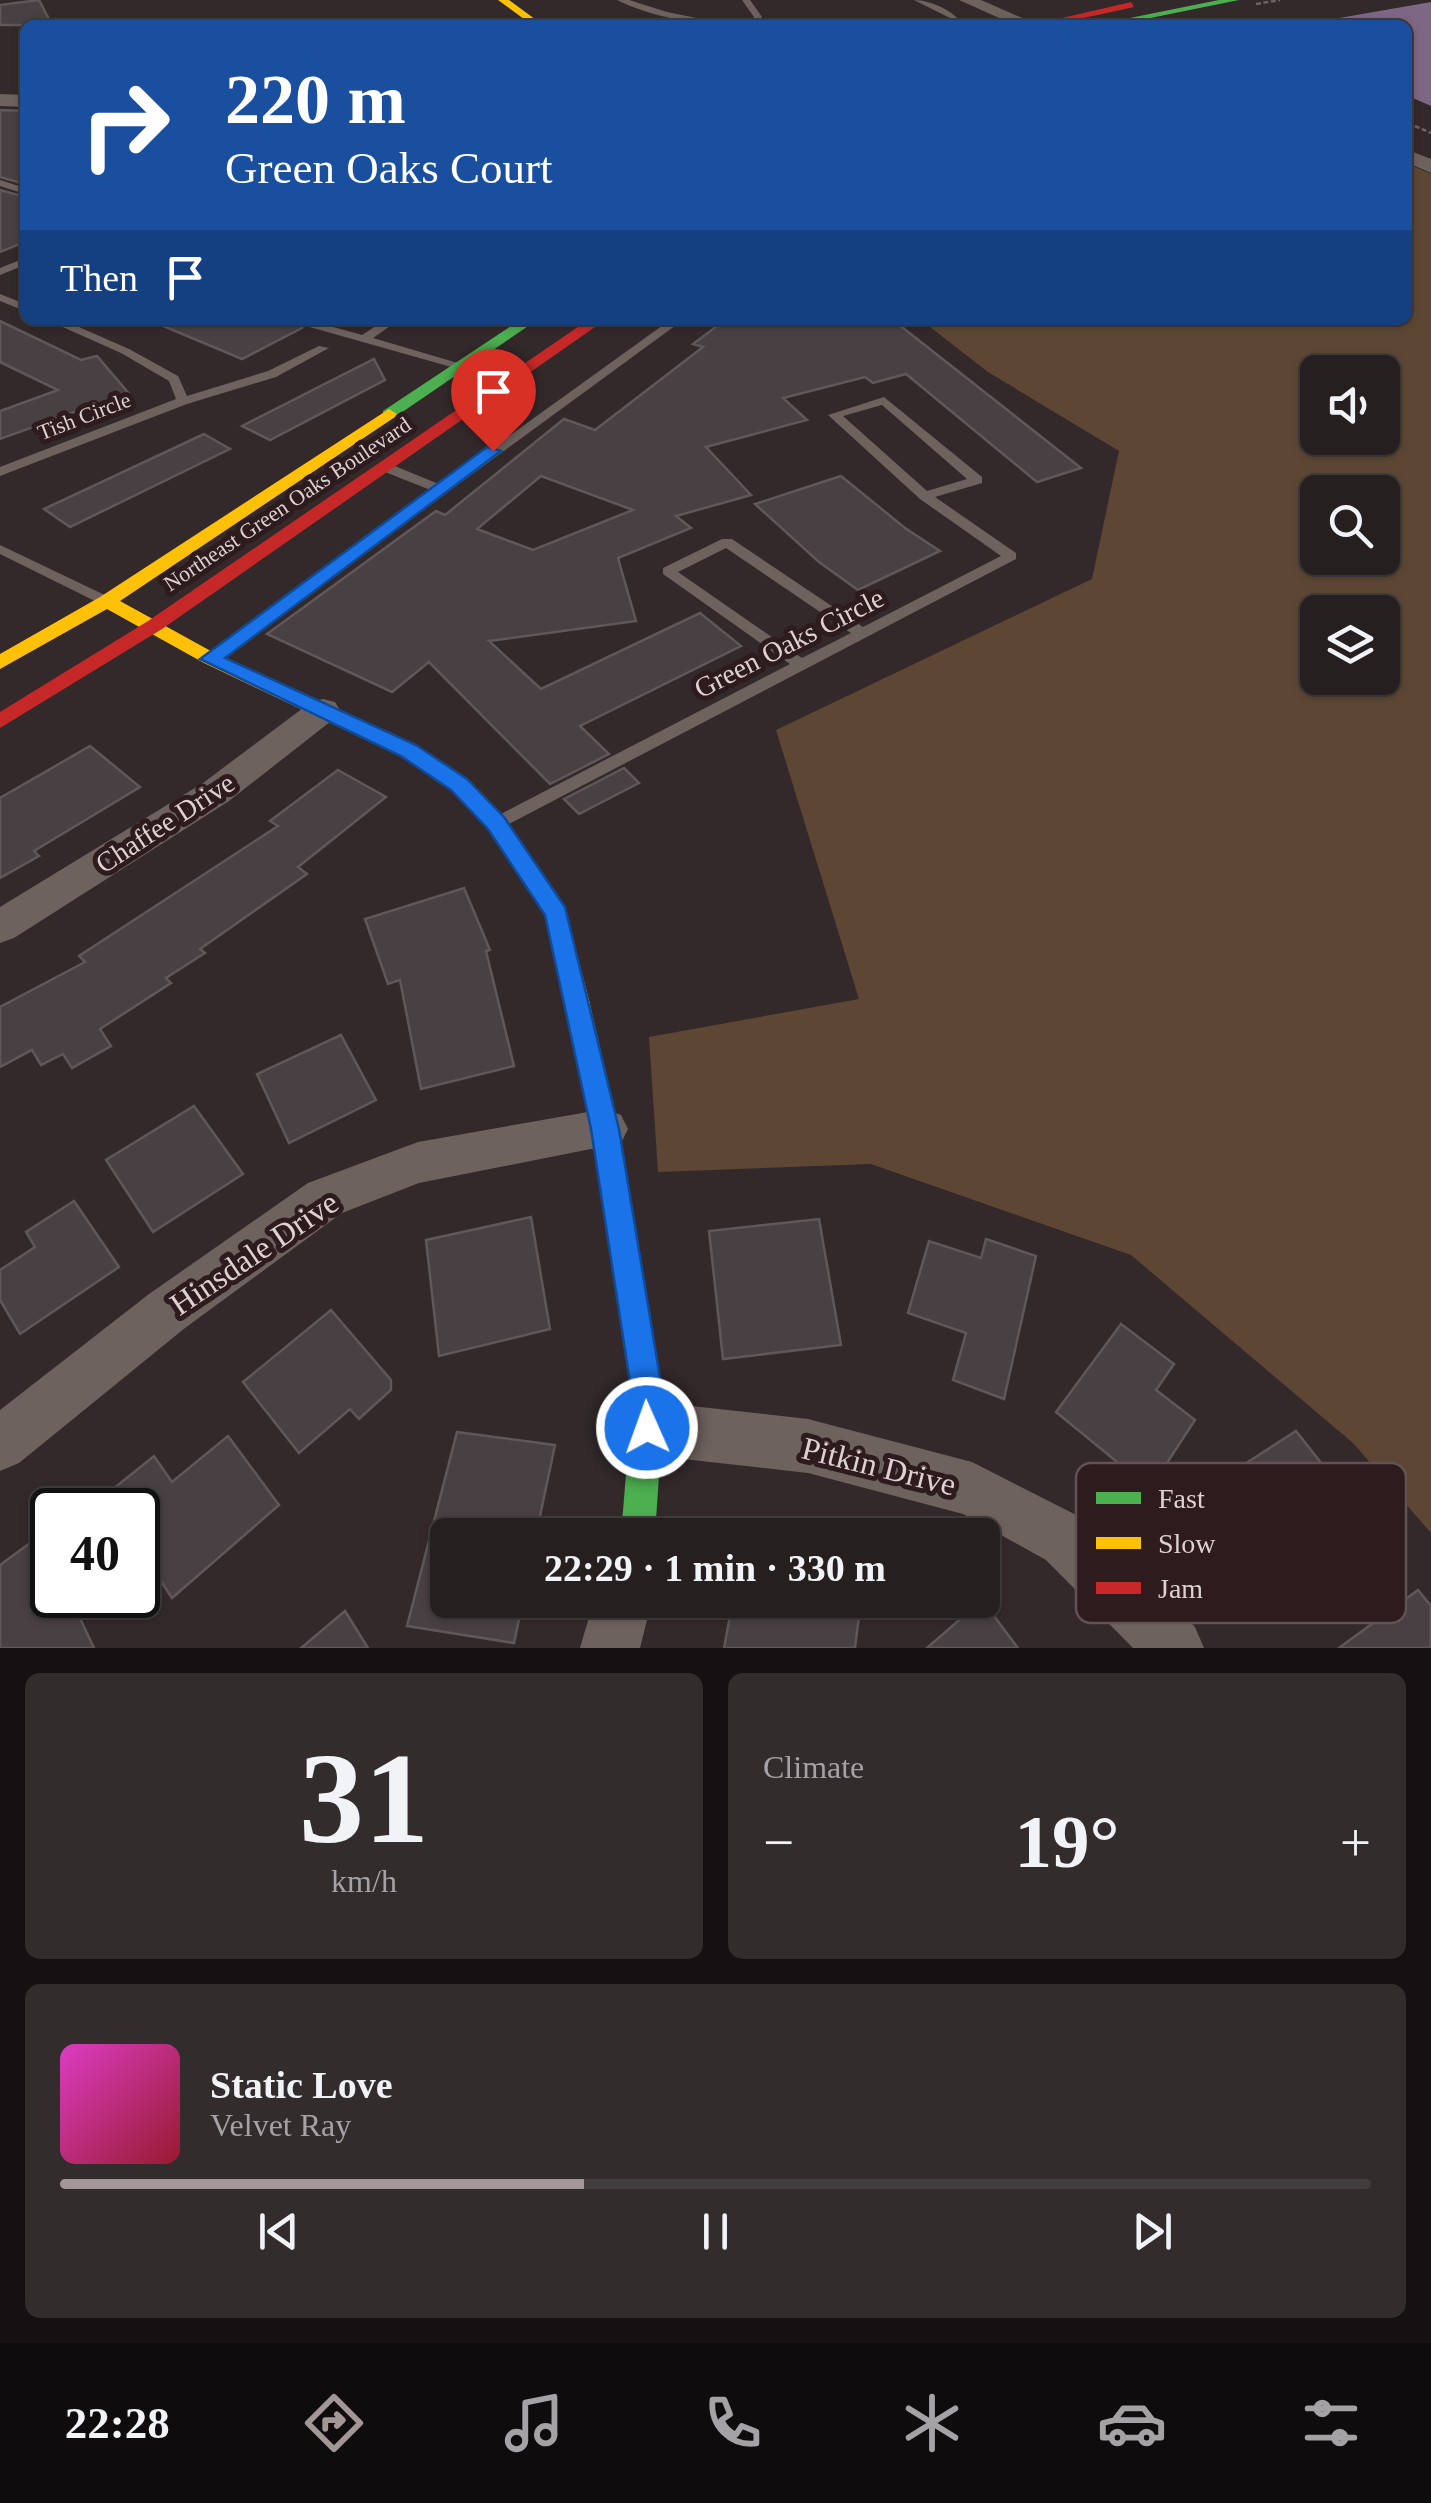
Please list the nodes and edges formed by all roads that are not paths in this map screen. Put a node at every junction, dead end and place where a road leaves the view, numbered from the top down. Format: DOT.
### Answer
graph roads {
  1 [pos="503,0"];
  2 [pos="620,0"];
  3 [pos="636,0"];
  4 [pos="746,0"];
  5 [pos="918,0"];
  6 [pos="967,0"];
  7 [pos="1162,0"];
  8 [pos="1234,0"];
  9 [pos="531,20"];
  10 [pos="699,20"];
  11 [pos="755,20"];
  12 [pos="956,20"];
  13 [pos="1021,20"];
  14 [pos="1060,20"];
  15 [pos="1127,20"];
  16 [pos="65,325"];
  17 [pos="313,325"];
  18 [pos="384,325"];
  19 [pos="523,325"];
  20 [pos="591,325"];
  21 [pos="670,325"];
  22 [pos="362,340"];
  23 [pos="323,348"];
  24 [pos="462,366"];
  25 [pos="183,401"];
  26 [pos="385,466"];
  27 [pos="0,472"];
  28 [pos="442,490"];
  29 [pos="925,496"];
  30 [pos="0,549"];
  31 [pos="106,601"];
  32 [pos="155,625"];
  33 [pos="862,632"];
  34 [pos="210,659"];
  35 [pos="0,663"];
  36 [pos="801,665"];
  37 [pos="324,710"];
  38 [pos="0,721"];
  39 [pos="496,823"];
  40 [pos="0,927"];
  41 [pos="605,1129"];
  42 [pos="647,1428"];
  43 [pos="0,1444"];
  44 [pos="639,1518"];
  45 [pos="1076,1550"];
  46 [pos="619,1618"];
  47 [pos="1149,1623"];
  48 [pos="610,1648"];
  49 [pos="1174,1648"];
  1 -- 9 [label="main road"];
  2 -- 3 [label="lane"];
  2 -- 10 [label="lane"];
  4 -- 11 [label="lane"];
  5 -- 12 [label="lane"];
  6 -- 13 [label="street"];
  7 -- 14 [label="main road"];
  8 -- 15 [label="main road"];
  16 -- 25 [label="lane, Tish Circle"];
  17 -- 22 [label="lane"];
  18 -- 22 [label="lane"];
  19 -- 24 [label="main road, Northeast Green Oaks Boulevard"];
  20 -- 26 [label="main road, Northeast Green Oaks Boulevard"];
  21 -- 28 [label="lane"];
  22 -- 24 [label="lane"];
  23 -- 25 [label="lane, Tish Circle"];
  24 -- 31 [label="main road, Northeast Green Oaks Boulevard"];
  25 -- 27 [label="lane, Tish Circle"];
  26 -- 28 [label="lane"];
  26 -- 32 [label="main road, Northeast Green Oaks Boulevard"];
  28 -- 34 [label="lane"];
  29 -- 29 [label="lane"];
  29 -- 33 [label="lane, Green Oaks Circle"];
  30 -- 31 [label="lane"];
  31 -- 32 [label="main road"];
  31 -- 35 [label="main road, Northeast Green Oaks Boulevard"];
  32 -- 34 [label="main road"];
  32 -- 38 [label="main road, Northeast Green Oaks Boulevard"];
  33 -- 36 [label="lane, Green Oaks Circle"];
  33 -- 36 [label="lane"];
  34 -- 37 [label="main road"];
  36 -- 39 [label="lane, Green Oaks Circle"];
  37 -- 39 [label="main road"];
  37 -- 40 [label="street, Chaffee Drive"];
  39 -- 41 [label="main road"];
  41 -- 42 [label="main road"];
  41 -- 43 [label="street, Hinsdale Drive"];
  42 -- 44 [label="main road"];
  42 -- 45 [label="street, Pitkin Drive"];
  46 -- 48 [label="street"];
  47 -- 49 [label="street, Pitkin Drive"];
}
